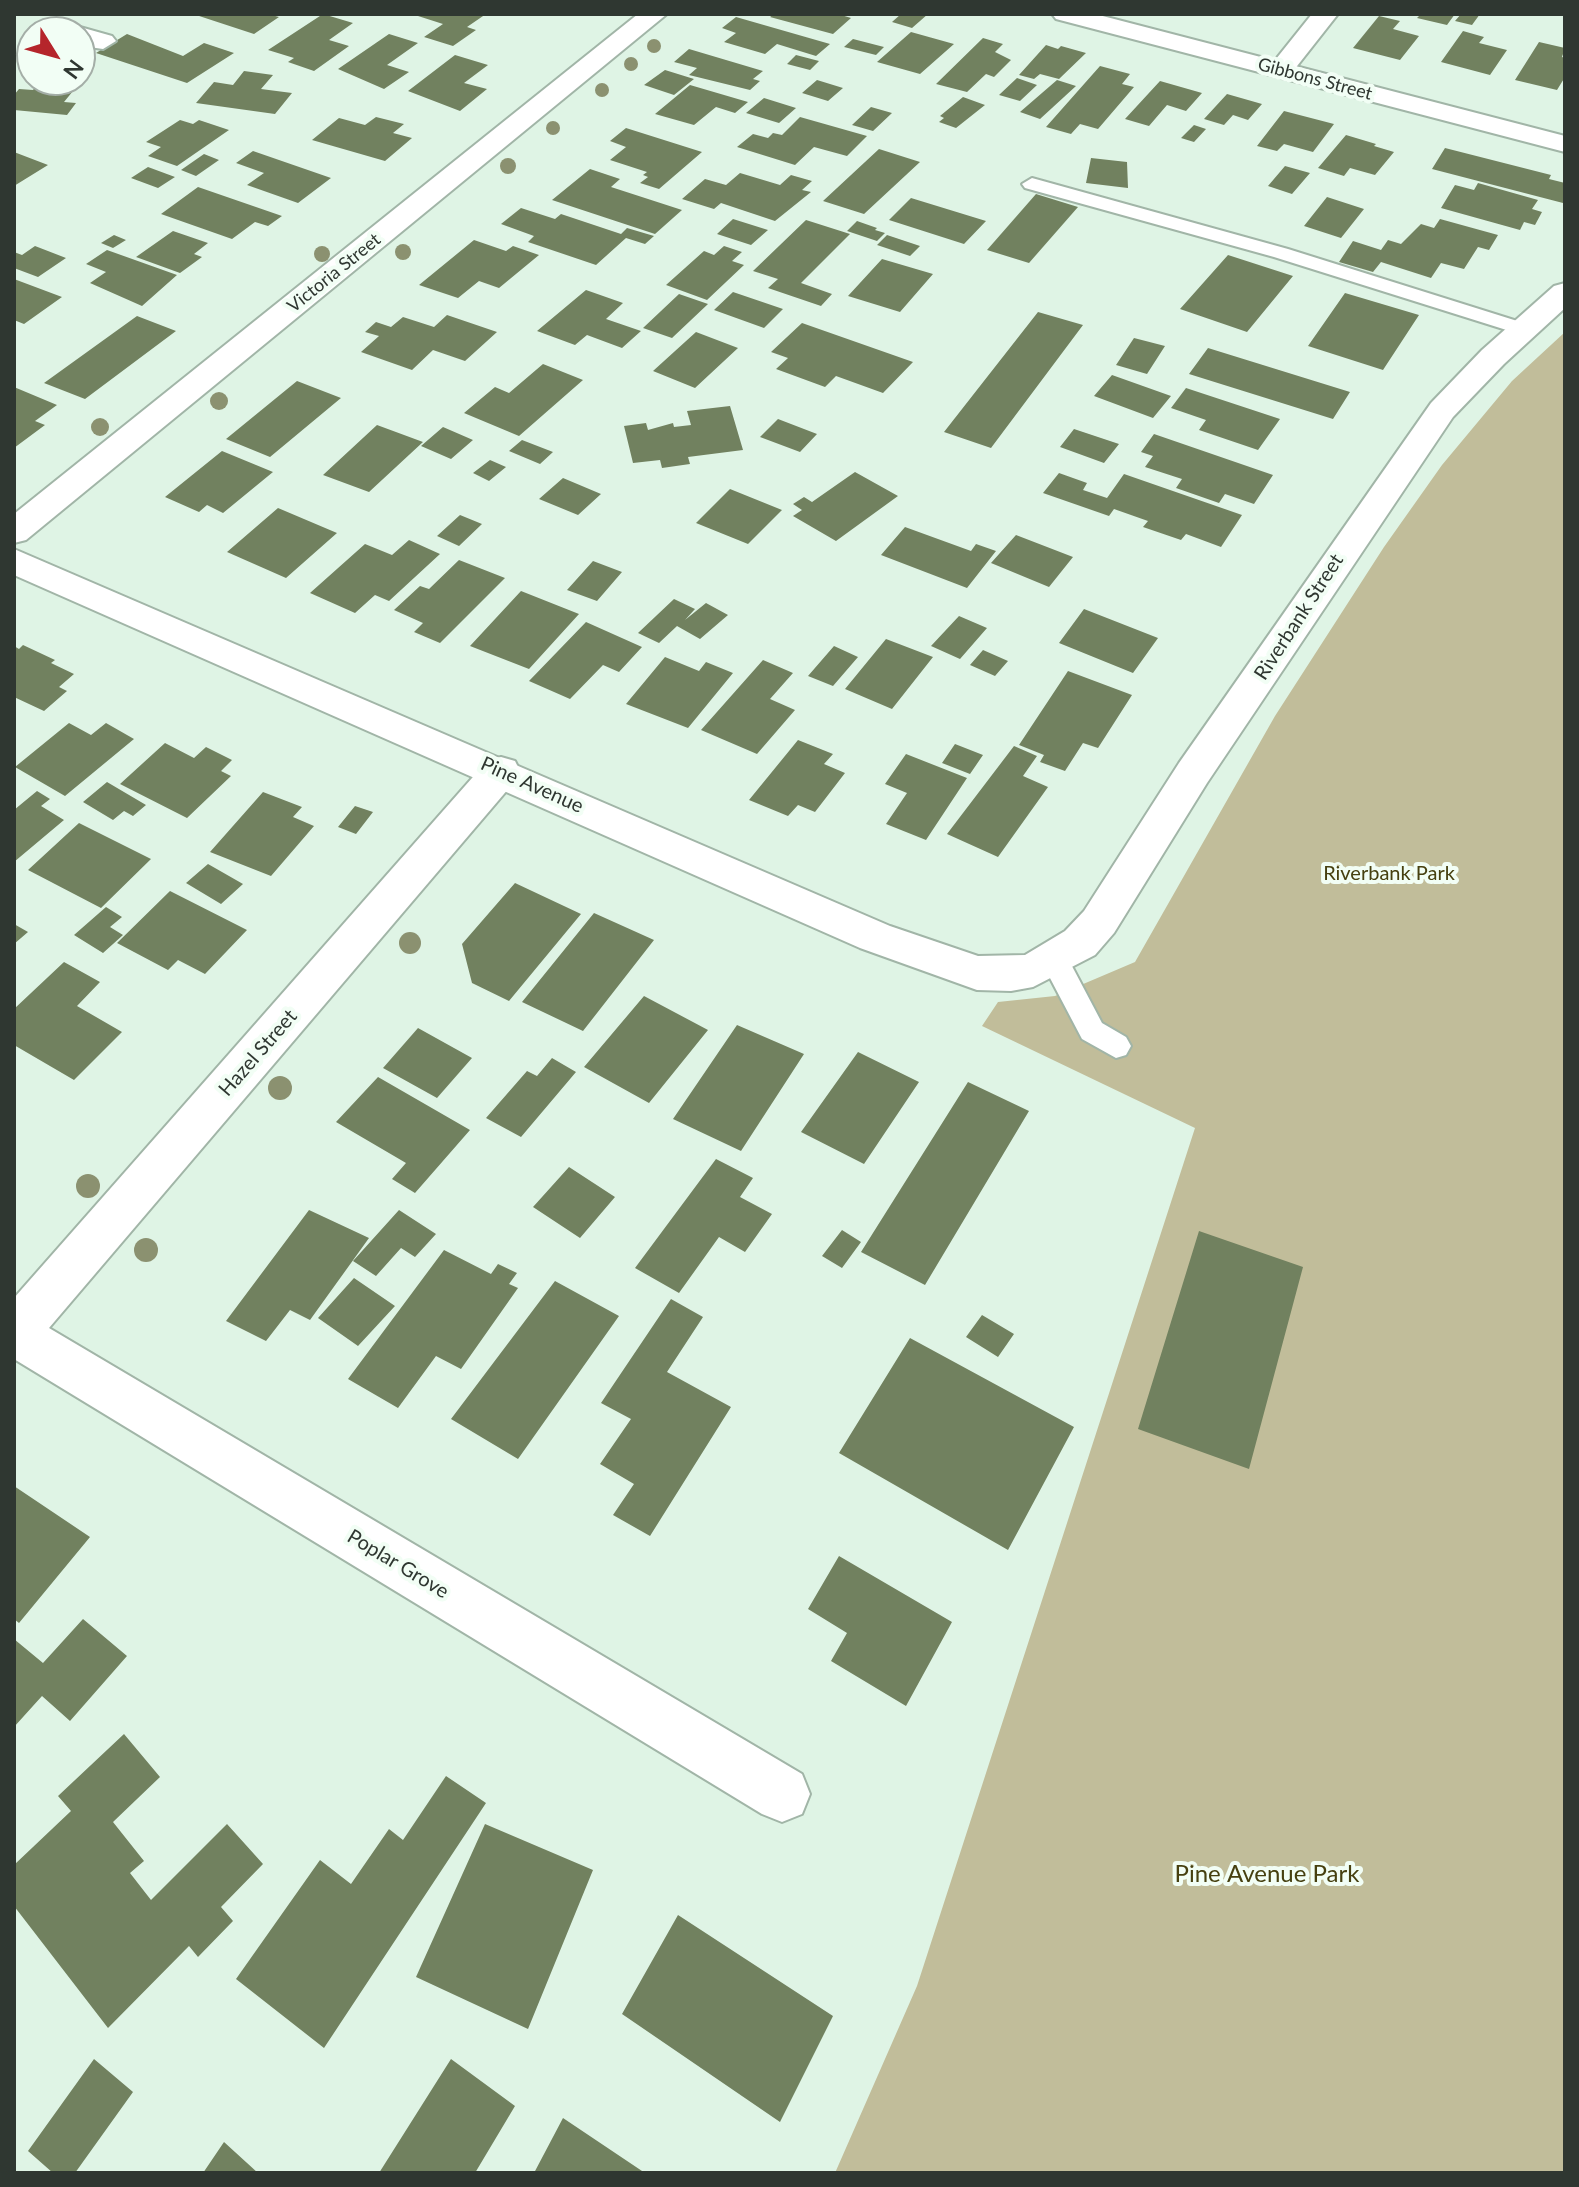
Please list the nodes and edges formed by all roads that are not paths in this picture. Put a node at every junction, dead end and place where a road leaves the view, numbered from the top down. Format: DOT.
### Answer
graph roads {
  1 [pos="654,14"];
  2 [pos="1065,14"];
  3 [pos="1325,14"];
  4 [pos="1281,69"];
  5 [pos="1565,144"];
  6 [pos="1032,184"];
  7 [pos="1565,292"];
  8 [pos="1523,329"];
  9 [pos="14,532"];
  10 [pos="14,561"];
  11 [pos="501,771"];
  12 [pos="1054,959"];
  13 [pos="1116,1046"];
  14 [pos="14,1333"];
  15 [pos="782,1794"];
  1 -- 9 [label="street, Victoria Street"];
  2 -- 4 [label="street, Gibbons Street"];
  3 -- 4 [label="street"];
  4 -- 5 [label="street, Gibbons Street"];
  6 -- 8 [label="lane"];
  7 -- 8 [label="street, Riverbank Street"];
  8 -- 12 [label="street, Riverbank Street"];
  10 -- 11 [label="street, Pine Avenue"];
  11 -- 12 [label="street, Pine Avenue"];
  11 -- 14 [label="street, Hazel Street"];
  12 -- 13 [label="lane"];
  14 -- 15 [label="street, Poplar Grove"];
}
